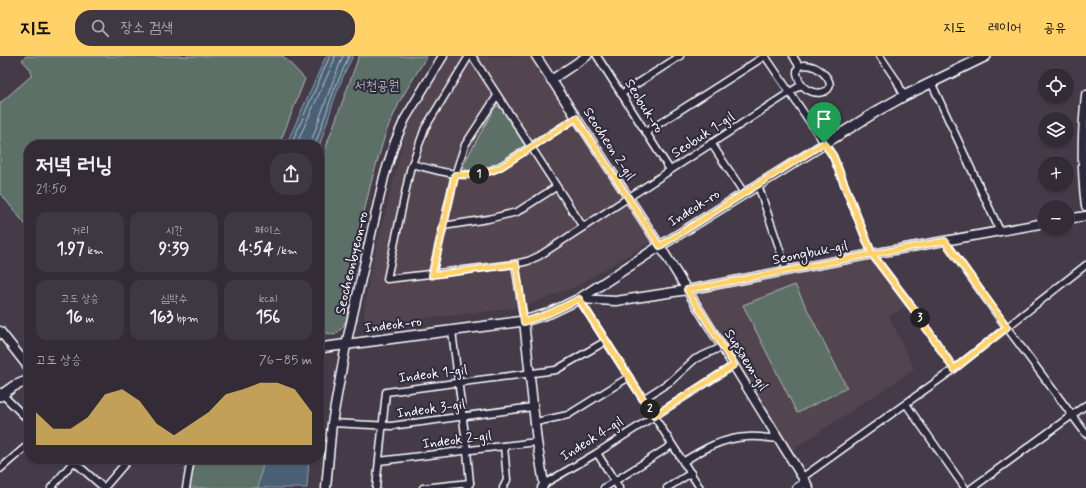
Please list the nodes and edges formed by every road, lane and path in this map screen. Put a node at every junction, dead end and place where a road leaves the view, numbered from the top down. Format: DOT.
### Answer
graph roads {
  1 [pos="443,56"];
  2 [pos="471,56"];
  3 [pos="536,56"];
  4 [pos="587,56"];
  5 [pos="597,56"];
  6 [pos="680,56"];
  7 [pos="765,56"];
  8 [pos="794,56"];
  9 [pos="880,56"];
  10 [pos="986,56"];
  11 [pos="800,66"];
  12 [pos="552,80"];
  13 [pos="931,82"];
  14 [pos="801,85"];
  15 [pos="790,92"];
  16 [pos="621,94"];
  17 [pos="1086,95"];
  18 [pos="497,96"];
  19 [pos="904,96"];
  20 [pos="576,118"];
  21 [pos="1084,127"];
  22 [pos="646,132"];
  23 [pos="711,143"];
  24 [pos="824,143"];
  25 [pos="531,147"];
  26 [pos="412,164"];
  27 [pos="670,170"];
  28 [pos="455,175"];
  29 [pos="758,185"];
  30 [pos="556,187"];
  31 [pos="744,194"];
  32 [pos="628,197"];
  33 [pos="1086,206"];
  34 [pos="1086,216"];
  35 [pos="1074,218"];
  36 [pos="1038,224"];
  37 [pos="443,226"];
  38 [pos="583,227"];
  39 [pos="1000,231"];
  40 [pos="945,241"];
  41 [pos="660,246"];
  42 [pos="872,254"];
  43 [pos="516,264"];
  44 [pos="1086,266"];
  45 [pos="787,271"];
  46 [pos="432,275"];
  47 [pos="687,290"];
  48 [pos="579,299"];
  49 [pos="524,322"];
  50 [pos="1007,327"];
  51 [pos="0,331"];
  52 [pos="452,331"];
  53 [pos="606,341"];
  54 [pos="346,345"];
  55 [pos="722,346"];
  56 [pos="324,348"];
  57 [pos="24,362"];
  58 [pos="734,365"];
  59 [pos="954,369"];
  60 [pos="530,374"];
  61 [pos="629,377"];
  62 [pos="24,382"];
  63 [pos="459,383"];
  64 [pos="1,394"];
  65 [pos="643,399"];
  66 [pos="906,404"];
  67 [pos="1086,405"];
  68 [pos="533,407"];
  69 [pos="1072,414"];
  70 [pos="24,416"];
  71 [pos="654,416"];
  72 [pos="463,417"];
  73 [pos="536,422"];
  74 [pos="332,423"];
  75 [pos="383,426"];
  76 [pos="1086,434"];
  77 [pos="779,438"];
  78 [pos="537,442"];
  79 [pos="672,445"];
  80 [pos="504,446"];
  81 [pos="24,448"];
  82 [pos="467,451"];
  83 [pos="597,453"];
  84 [pos="379,461"];
  85 [pos="683,462"];
  86 [pos="70,464"];
  87 [pos="77,464"];
  88 [pos="125,464"];
  89 [pos="190,464"];
  90 [pos="0,469"];
  91 [pos="691,473"];
  92 [pos="615,481"];
  93 [pos="806,483"];
  94 [pos="468,485"];
  95 [pos="543,486"];
  96 [pos="51,488"];
  97 [pos="104,488"];
  98 [pos="186,488"];
  99 [pos="326,488"];
  100 [pos="376,488"];
  101 [pos="423,488"];
  102 [pos="503,488"];
  103 [pos="604,488"];
  104 [pos="619,488"];
  105 [pos="667,488"];
  106 [pos="700,488"];
  107 [pos="797,488"];
  108 [pos="965,488"];
  109 [pos="972,488"];
  1 -- 54 [label="street, Seocheonbyeon-ro"];
  2 -- 18 [label="street"];
  2 -- 26 [label="street"];
  3 -- 12 [label="street, Seocheon 2-gil"];
  4 -- 12 [label="street"];
  5 -- 16 [label="street, Seobuk-ro"];
  6 -- 16 [label="street"];
  7 -- 15 [label="street"];
  7 -- 22 [label="street"];
  8 -- 11 [label="street"];
  9 -- 19 [label="street"];
  10 -- 13 [label="main road, Indeok-ro"];
  11 -- 14 [label="street"];
  11 -- 14 [label="street"];
  12 -- 20 [label="street, Seocheon 2-gil"];
  13 -- 19 [label="main road, Indeok-ro"];
  13 -- 39 [label="street"];
  14 -- 15 [label="street, Seobuk 1-gil"];
  15 -- 23 [label="street, Seobuk 1-gil"];
  15 -- 24 [label="street"];
  16 -- 22 [label="street, Seobuk-ro"];
  17 -- 21 [label="street"];
  18 -- 25 [label="street"];
  18 -- 28 [label="street"];
  19 -- 24 [label="main road, Indeok-ro"];
  20 -- 25 [label="street"];
  20 -- 32 [label="street, Seocheon 2-gil"];
  21 -- 33 [label="street"];
  22 -- 27 [label="street, Seobuk-ro"];
  23 -- 27 [label="street, Seobuk 1-gil"];
  23 -- 31 [label="street"];
  24 -- 29 [label="main road, Indeok-ro"];
  24 -- 42 [label="street"];
  25 -- 28 [label="street"];
  25 -- 30 [label="street"];
  26 -- 28 [label="street"];
  26 -- 46 [label="street, Seobuk 1-gil"];
  27 -- 32 [label="street, Seobuk 1-gil"];
  28 -- 37 [label="street"];
  29 -- 31 [label="main road, Indeok-ro"];
  29 -- 45 [label="street"];
  30 -- 37 [label="street"];
  30 -- 38 [label="street"];
  31 -- 41 [label="main road, Indeok-ro"];
  32 -- 38 [label="street, Seobuk 1-gil"];
  32 -- 41 [label="street, Seocheon 2-gil"];
  34 -- 35 [label="street"];
  36 -- 39 [label="street, Seongbuk-gil"];
  37 -- 46 [label="street"];
  38 -- 43 [label="street, Seobuk 1-gil"];
  39 -- 40 [label="street, Seongbuk-gil"];
  40 -- 42 [label="street, Seongbuk-gil"];
  40 -- 50 [label="street"];
  41 -- 47 [label="street, Supsaem-gil"];
  41 -- 48 [label="main road, Indeok-ro"];
  42 -- 45 [label="street, Seongbuk-gil"];
  42 -- 59 [label="street"];
  43 -- 46 [label="street, Seobuk 1-gil"];
  43 -- 49 [label="street"];
  44 -- 50 [label="street"];
  45 -- 47 [label="street, Seongbuk-gil"];
  47 -- 48 [label="street, Seongbuk-gil"];
  47 -- 55 [label="street, Supsaem-gil"];
  48 -- 49 [label="main road, Indeok-ro"];
  48 -- 53 [label="street"];
  49 -- 52 [label="main road, Indeok-ro"];
  49 -- 60 [label="street, Indeok 4-gil"];
  50 -- 59 [label="street"];
  50 -- 69 [label="street"];
  51 -- 57 [label="street"];
  52 -- 54 [label="main road, Indeok-ro"];
  52 -- 63 [label="street"];
  53 -- 60 [label="street"];
  53 -- 61 [label="street"];
  54 -- 56 [label="main road, Indeok-ro"];
  54 -- 74 [label="street, Seocheonbyeon-ro"];
  55 -- 58 [label="street, Supsaem-gil"];
  55 -- 65 [label="street"];
  58 -- 71 [label="street, Indeok 4-gil"];
  58 -- 77 [label="street, Supsaem-gil"];
  59 -- 66 [label="street"];
  60 -- 63 [label="street, Indeok 1-gil"];
  60 -- 68 [label="street, Indeok 4-gil"];
  61 -- 65 [label="street"];
  61 -- 73 [label="street"];
  62 -- 64 [label="main road"];
  63 -- 72 [label="street"];
  63 -- 75 [label="street, Indeok 1-gil"];
  64 -- 70 [label="street"];
  65 -- 71 [label="street"];
  66 -- 93 [label="street"];
  66 -- 108 [label="street"];
  67 -- 69 [label="street"];
  68 -- 72 [label="street, Indeok 3-gil"];
  68 -- 73 [label="street, Indeok 4-gil"];
  69 -- 76 [label="street"];
  69 -- 109 [label="street"];
  71 -- 79 [label="street"];
  71 -- 83 [label="street, Indeok 4-gil"];
  72 -- 75 [label="street, Indeok 3-gil"];
  72 -- 82 [label="street"];
  73 -- 78 [label="street, Indeok 4-gil"];
  74 -- 75 [label="street, Indeok 3-gil"];
  74 -- 99 [label="street, Seocheonbyeon-ro"];
  75 -- 84 [label="street, Indeok 1-gil"];
  77 -- 85 [label="street"];
  77 -- 93 [label="street, Supsaem-gil"];
  78 -- 80 [label="street, Indeok 2-gil"];
  78 -- 95 [label="street, Indeok 4-gil"];
  79 -- 85 [label="street"];
  79 -- 92 [label="street"];
  80 -- 82 [label="street, Indeok 2-gil"];
  80 -- 102 [label="street"];
  81 -- 90 [label="street"];
  82 -- 84 [label="street, Indeok 2-gil"];
  82 -- 94 [label="street"];
  83 -- 92 [label="street"];
  83 -- 95 [label="street, Indeok 4-gil"];
  84 -- 100 [label="street, Indeok 1-gil"];
  85 -- 91 [label="street"];
  86 -- 96 [label="street"];
  87 -- 97 [label="street"];
  88 -- 97 [label="street"];
  89 -- 98 [label="street"];
  91 -- 105 [label="street"];
  91 -- 106 [label="street"];
  92 -- 103 [label="street"];
  92 -- 104 [label="street"];
  93 -- 107 [label="street"];
  94 -- 101 [label="street"];
}
